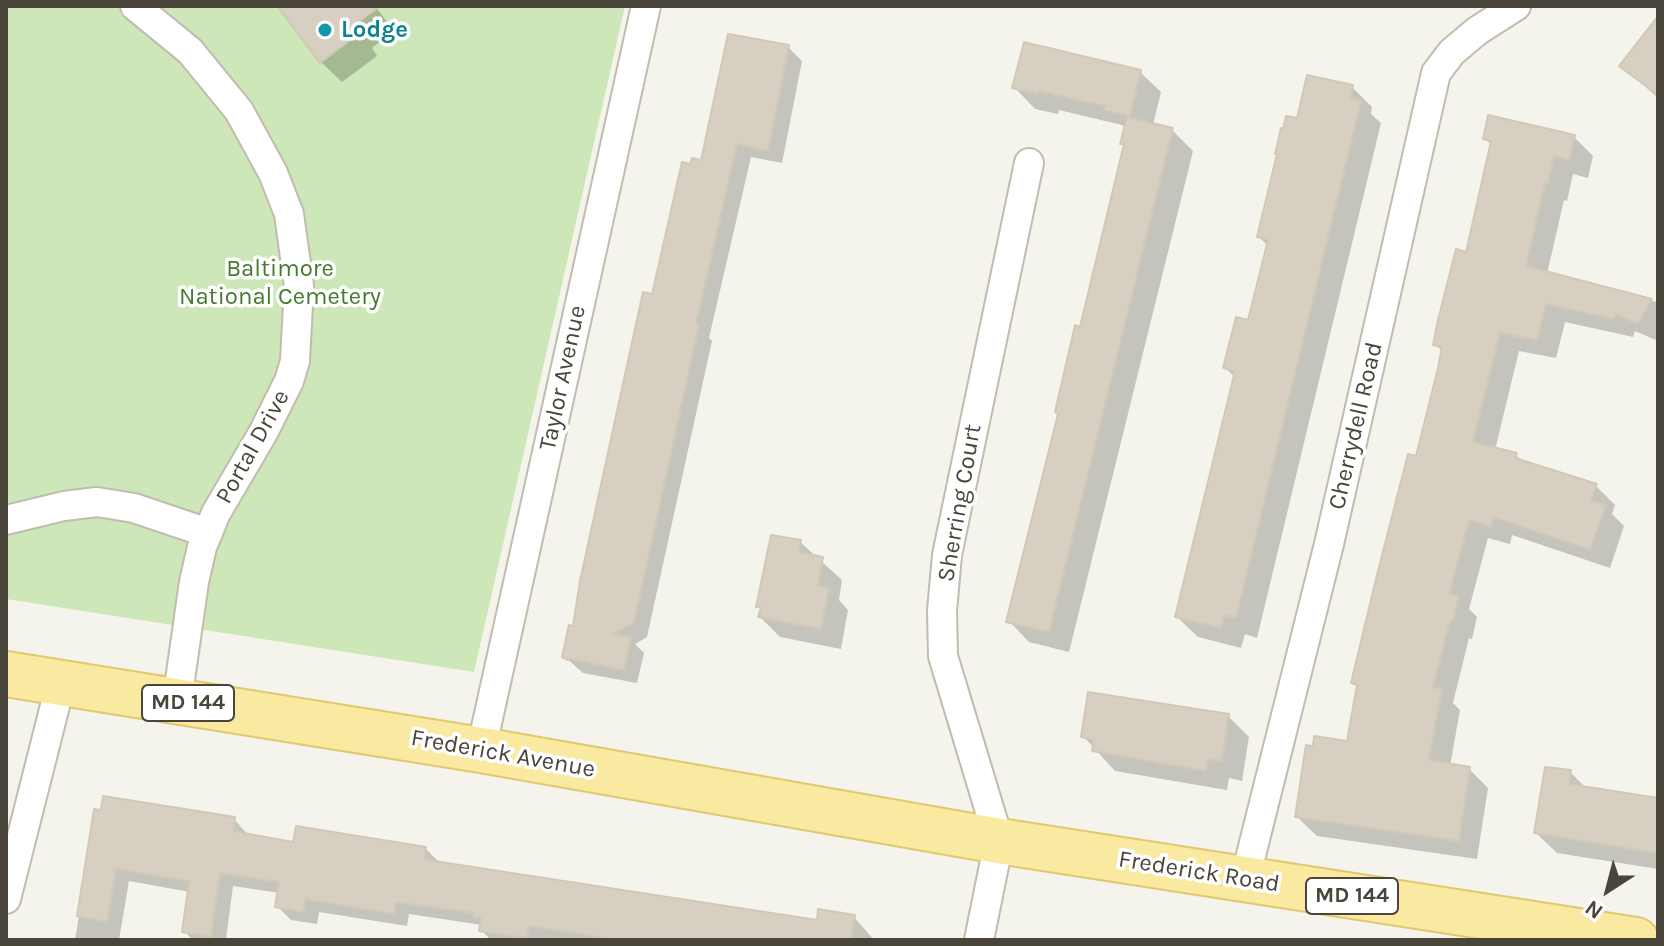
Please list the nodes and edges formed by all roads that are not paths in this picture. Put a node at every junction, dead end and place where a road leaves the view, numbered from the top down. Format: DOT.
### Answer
graph roads {
  1 [pos="135,6"];
  2 [pos="646,6"];
  3 [pos="1516,6"];
  4 [pos="1029,163"];
  5 [pos="6,520"];
  6 [pos="208,533"];
  7 [pos="6,674"];
  8 [pos="61,682"];
  9 [pos="177,701"];
  10 [pos="481,750"];
  11 [pos="999,841"];
  12 [pos="1245,879"];
  13 [pos="6,899"];
  14 [pos="979,940"];
  15 [pos="1636,940"];
  1 -- 6 [label="street, Portal Drive"];
  2 -- 10 [label="street, Taylor Avenue"];
  3 -- 12 [label="street, Cherrydell Road"];
  4 -- 11 [label="street, Sherring Court"];
  5 -- 6 [label="street"];
  6 -- 9 [label="street, Portal Drive"];
  7 -- 8 [label="main road, Frederick Avenue / MD 144"];
  8 -- 9 [label="main road, Frederick Avenue / MD 144"];
  8 -- 13 [label="street"];
  9 -- 10 [label="main road, Frederick Avenue / MD 144"];
  10 -- 11 [label="main road, Frederick Avenue / MD 144"];
  11 -- 12 [label="main road, Frederick Road / MD 144"];
  11 -- 14 [label="street"];
  12 -- 15 [label="main road, Frederick Road / MD 144"];
}
